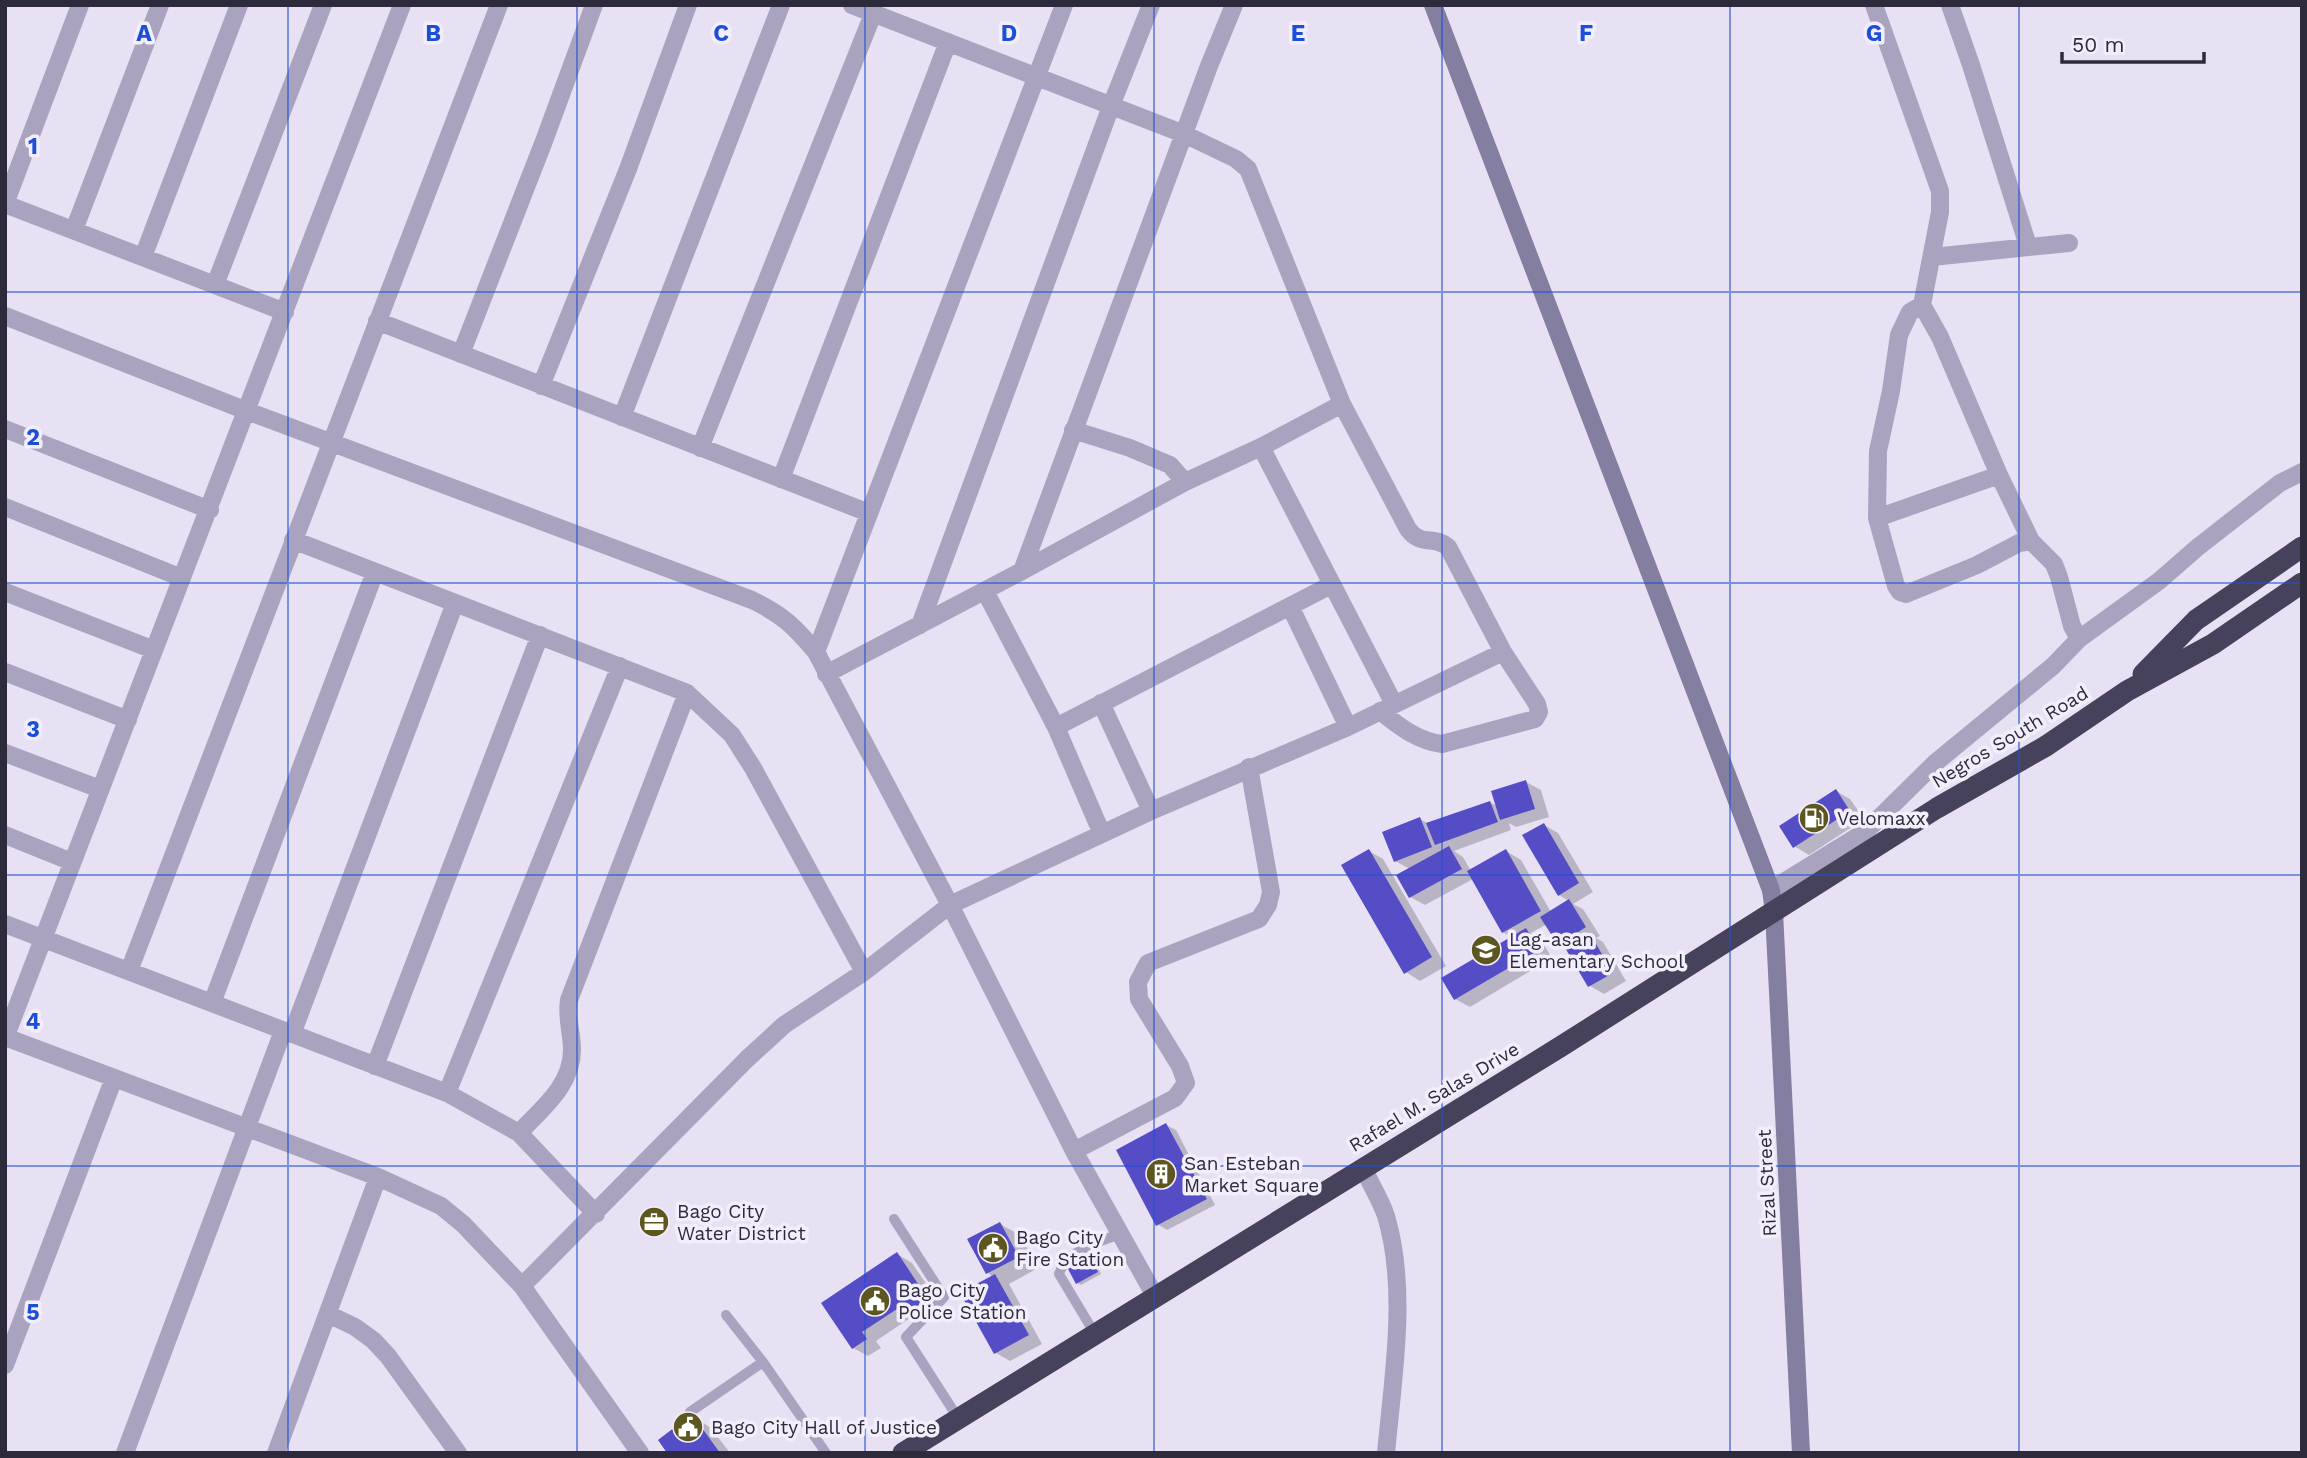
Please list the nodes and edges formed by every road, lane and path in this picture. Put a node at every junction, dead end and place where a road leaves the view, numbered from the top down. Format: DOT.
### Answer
graph roads {
  1 [pos="80,5"];
  2 [pos="160,5"];
  3 [pos="239,5"];
  4 [pos="323,5"];
  5 [pos="402,5"];
  6 [pos="499,5"];
  7 [pos="594,5"];
  8 [pos="688,5"];
  9 [pos="781,5"];
  10 [pos="852,5"];
  11 [pos="1064,5"];
  12 [pos="1151,5"];
  13 [pos="1234,5"];
  14 [pos="1433,5"];
  15 [pos="1874,5"];
  16 [pos="1950,5"];
  17 [pos="873,14"];
  18 [pos="948,43"];
  19 [pos="1037,77"];
  20 [pos="1111,106"];
  21 [pos="1184,134"];
  22 [pos="74,230"];
  23 [pos="2068,243"];
  24 [pos="2028,246"];
  25 [pos="143,257"];
  26 [pos="1932,257"];
  27 [pos="215,285"];
  28 [pos="1922,305"];
  29 [pos="285,312"];
  30 [pos="5,316"];
  31 [pos="377,321"];
  32 [pos="461,354"];
  33 [pos="541,386"];
  34 [pos="1342,404"];
  35 [pos="247,411"];
  36 [pos="622,417"];
  37 [pos="5,429"];
  38 [pos="1073,430"];
  39 [pos="331,442"];
  40 [pos="1261,447"];
  41 [pos="700,448"];
  42 [pos="2302,472"];
  43 [pos="1999,475"];
  44 [pos="781,479"];
  45 [pos="1185,482"];
  46 [pos="5,507"];
  47 [pos="209,510"];
  48 [pos="869,513"];
  49 [pos="1877,518"];
  50 [pos="293,540"];
  51 [pos="2031,541"];
  52 [pos="2302,547"];
  53 [pos="1022,571"];
  54 [pos="375,572"];
  55 [pos="182,578"];
  56 [pos="2302,583"];
  57 [pos="1331,585"];
  58 [pos="985,591"];
  59 [pos="5,592"];
  60 [pos="455,603"];
  61 [pos="1290,606"];
  62 [pos="920,625"];
  63 [pos="540,635"];
  64 [pos="2079,639"];
  65 [pos="155,649"];
  66 [pos="816,652"];
  67 [pos="1503,652"];
  68 [pos="620,666"];
  69 [pos="5,672"];
  70 [pos="826,674"];
  71 [pos="2127,691"];
  72 [pos="687,693"];
  73 [pos="1101,704"];
  74 [pos="1387,707"];
  75 [pos="128,720"];
  76 [pos="1056,727"];
  77 [pos="1348,727"];
  78 [pos="5,752"];
  79 [pos="1249,767"];
  80 [pos="100,789"];
  81 [pos="1151,811"];
  82 [pos="1102,834"];
  83 [pos="5,835"];
  84 [pos="72,862"];
  85 [pos="1771,890"];
  86 [pos="950,905"];
  87 [pos="1774,912"];
  88 [pos="5,924"];
  89 [pos="44,939"];
  90 [pos="128,971"];
  91 [pos="864,972"];
  92 [pos="212,1003"];
  93 [pos="288,1032"];
  94 [pos="5,1037"];
  95 [pos="375,1066"];
  96 [pos="114,1078"];
  97 [pos="447,1093"];
  98 [pos="246,1127"];
  99 [pos="519,1133"];
  100 [pos="1074,1151"];
  101 [pos="1365,1172"];
  102 [pos="378,1177"];
  103 [pos="596,1214"];
  104 [pos="894,1219"];
  105 [pos="1120,1234"];
  106 [pos="522,1286"];
  107 [pos="1155,1296"];
  108 [pos="328,1314"];
  109 [pos="726,1315"];
  110 [pos="1095,1334"];
  111 [pos="762,1362"];
  112 [pos="5,1364"];
  113 [pos="690,1412"];
  114 [pos="958,1418"];
  115 [pos="124,1453"];
  116 [pos="276,1453"];
  117 [pos="458,1453"];
  118 [pos="640,1453"];
  119 [pos="826,1453"];
  120 [pos="902,1453"];
  121 [pos="1386,1453"];
  122 [pos="1801,1453"];
  1 -- 22 [label="street"];
  2 -- 22 [label="street"];
  3 -- 25 [label="street"];
  4 -- 27 [label="street"];
  5 -- 29 [label="street"];
  6 -- 31 [label="street"];
  7 -- 32 [label="street"];
  8 -- 33 [label="street"];
  9 -- 36 [label="street"];
  10 -- 17 [label="street"];
  11 -- 19 [label="street"];
  12 -- 20 [label="street"];
  13 -- 21 [label="street"];
  14 -- 85 [label="street, Rizal Street"];
  15 -- 26 [label="street"];
  16 -- 24 [label="street"];
  17 -- 18 [label="street"];
  17 -- 41 [label="street"];
  18 -- 19 [label="street"];
  18 -- 44 [label="street"];
  19 -- 20 [label="street"];
  19 -- 48 [label="street"];
  20 -- 21 [label="street"];
  20 -- 62 [label="street"];
  21 -- 34 [label="street"];
  21 -- 38 [label="street"];
  22 -- 25 [label="street"];
  23 -- 24 [label="street"];
  24 -- 26 [label="street"];
  25 -- 27 [label="street"];
  26 -- 28 [label="street"];
  27 -- 29 [label="street"];
  28 -- 43 [label="street"];
  28 -- 49 [label="street"];
  29 -- 35 [label="street"];
  30 -- 35 [label="street"];
  31 -- 32 [label="street"];
  31 -- 39 [label="street"];
  32 -- 33 [label="street"];
  33 -- 36 [label="street"];
  34 -- 40 [label="street"];
  34 -- 67 [label="street"];
  35 -- 39 [label="street"];
  35 -- 47 [label="street"];
  36 -- 41 [label="street"];
  37 -- 47 [label="street"];
  38 -- 45 [label="street"];
  38 -- 53 [label="street"];
  39 -- 50 [label="street"];
  39 -- 66 [label="street"];
  40 -- 45 [label="street"];
  40 -- 57 [label="street"];
  41 -- 44 [label="street"];
  42 -- 64 [label="street"];
  43 -- 49 [label="street"];
  43 -- 51 [label="street"];
  44 -- 48 [label="street"];
  45 -- 53 [label="street"];
  46 -- 55 [label="street"];
  47 -- 55 [label="street"];
  48 -- 66 [label="street"];
  49 -- 51 [label="street"];
  50 -- 54 [label="street"];
  50 -- 90 [label="street"];
  51 -- 64 [label="street"];
  52 -- 71 [label="highway, Negros South Road"];
  53 -- 58 [label="street"];
  54 -- 60 [label="street"];
  54 -- 92 [label="street"];
  55 -- 65 [label="street"];
  56 -- 71 [label="highway, Negros South Road"];
  57 -- 61 [label="street"];
  57 -- 74 [label="street"];
  58 -- 62 [label="street"];
  58 -- 76 [label="street"];
  59 -- 65 [label="street"];
  60 -- 63 [label="street"];
  60 -- 93 [label="street"];
  61 -- 73 [label="street"];
  61 -- 77 [label="street"];
  62 -- 70 [label="street"];
  63 -- 68 [label="street"];
  63 -- 95 [label="street"];
  64 -- 85 [label="street"];
  65 -- 75 [label="street"];
  66 -- 70 [label="street"];
  67 -- 74 [label="street"];
  67 -- 74 [label="street"];
  68 -- 72 [label="street"];
  68 -- 97 [label="street"];
  69 -- 75 [label="street"];
  70 -- 86 [label="street"];
  71 -- 87 [label="highway, Negros South Road"];
  72 -- 91 [label="street"];
  72 -- 99 [label="street"];
  73 -- 76 [label="street"];
  73 -- 81 [label="street"];
  74 -- 77 [label="street"];
  75 -- 80 [label="street"];
  76 -- 82 [label="street"];
  77 -- 79 [label="street"];
  78 -- 80 [label="street"];
  79 -- 81 [label="street"];
  79 -- 100 [label="street"];
  80 -- 84 [label="street"];
  81 -- 82 [label="street"];
  82 -- 86 [label="street"];
  83 -- 84 [label="street"];
  84 -- 89 [label="street"];
  85 -- 87 [label="street, Rizal Street"];
  86 -- 91 [label="street"];
  86 -- 100 [label="street"];
  87 -- 101 [label="highway, Rafael M. Salas Drive"];
  87 -- 122 [label="street, Rizal Street"];
  88 -- 89 [label="street"];
  89 -- 90 [label="street"];
  89 -- 94 [label="street"];
  90 -- 92 [label="street"];
  91 -- 103 [label="street"];
  92 -- 93 [label="street"];
  93 -- 95 [label="street"];
  93 -- 98 [label="street"];
  94 -- 96 [label="street"];
  95 -- 97 [label="street"];
  96 -- 98 [label="street"];
  96 -- 112 [label="street"];
  97 -- 99 [label="street"];
  98 -- 102 [label="street"];
  98 -- 115 [label="street"];
  99 -- 103 [label="street"];
  100 -- 105 [label="street"];
  101 -- 107 [label="highway, Rafael M. Salas Drive"];
  101 -- 121 [label="street"];
  102 -- 106 [label="street"];
  102 -- 108 [label="street"];
  103 -- 106 [label="street"];
  104 -- 114 [label="lane"];
  105 -- 107 [label="street"];
  105 -- 110 [label="lane"];
  106 -- 118 [label="street"];
  107 -- 110 [label="highway, Rafael M. Salas Drive"];
  108 -- 116 [label="street"];
  108 -- 117 [label="street"];
  109 -- 111 [label="lane"];
  110 -- 114 [label="highway, Rafael M. Salas Drive"];
  111 -- 113 [label="lane"];
  111 -- 119 [label="lane"];
  114 -- 120 [label="highway, Rafael M. Salas Drive"];
}
